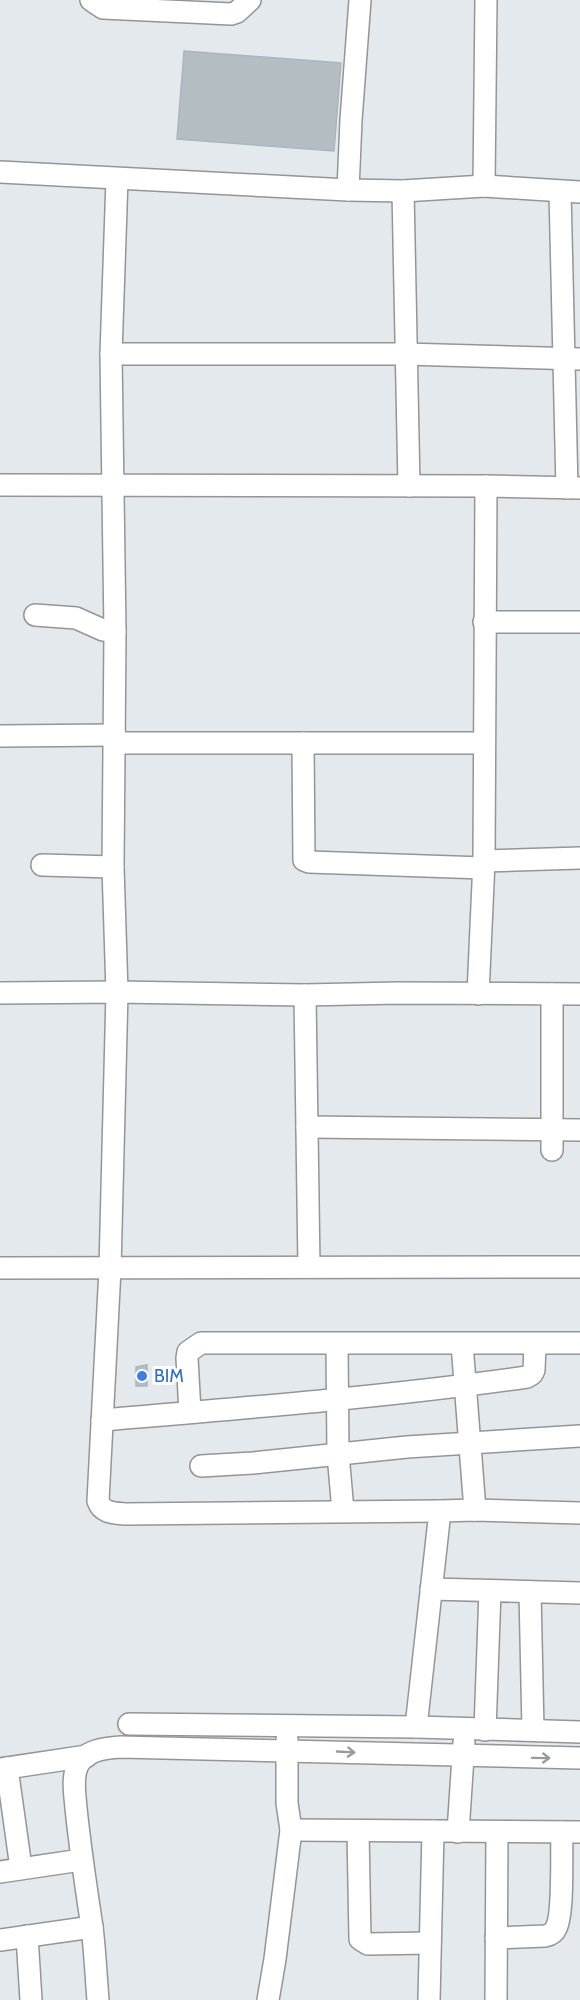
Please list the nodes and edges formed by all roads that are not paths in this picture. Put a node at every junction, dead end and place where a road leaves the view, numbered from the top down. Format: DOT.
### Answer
graph roads {
  1 [pos="92,0"];
  2 [pos="250,0"];
  3 [pos="360,0"];
  4 [pos="486,0"];
  5 [pos="0,172"];
  6 [pos="117,179"];
  7 [pos="484,186"];
  8 [pos="348,190"];
  9 [pos="403,191"];
  10 [pos="570,192"];
  11 [pos="111,354"];
  12 [pos="405,354"];
  13 [pos="572,359"];
  14 [pos="0,485"];
  15 [pos="114,485"];
  16 [pos="409,486"];
  17 [pos="486,486"];
  18 [pos="573,488"];
  19 [pos="35,615"];
  20 [pos="484,622"];
  21 [pos="580,622"];
  22 [pos="115,632"];
  23 [pos="0,736"];
  24 [pos="115,739"];
  25 [pos="303,743"];
  26 [pos="484,743"];
  27 [pos="580,858"];
  28 [pos="484,865"];
  29 [pos="42,866"];
  30 [pos="113,867"];
  31 [pos="117,992"];
  32 [pos="0,993"];
  33 [pos="478,994"];
  34 [pos="552,994"];
  35 [pos="580,994"];
  36 [pos="305,995"];
  37 [pos="307,1127"];
  38 [pos="580,1130"];
  39 [pos="552,1140"];
  40 [pos="309,1267"];
  41 [pos="580,1267"];
  42 [pos="0,1268"];
  43 [pos="110,1269"];
  44 [pos="580,1343"];
  45 [pos="462,1344"];
  46 [pos="535,1344"];
  47 [pos="337,1345"];
  48 [pos="465,1386"];
  49 [pos="337,1400"];
  50 [pos="190,1412"];
  51 [pos="102,1420"];
  52 [pos="580,1436"];
  53 [pos="470,1443"];
  54 [pos="338,1454"];
  55 [pos="201,1466"];
  56 [pos="475,1510"];
  57 [pos="343,1511"];
  58 [pos="440,1511"];
  59 [pos="580,1513"];
  60 [pos="431,1589"];
  61 [pos="490,1591"];
  62 [pos="530,1592"];
  63 [pos="580,1593"];
  64 [pos="129,1725"];
  65 [pos="288,1726"];
  66 [pos="416,1727"];
  67 [pos="475,1729"];
  68 [pos="533,1730"];
  69 [pos="580,1732"];
  70 [pos="287,1751"];
  71 [pos="87,1756"];
  72 [pos="464,1756"];
  73 [pos="580,1758"];
  74 [pos="4,1768"];
  75 [pos="291,1830"];
  76 [pos="358,1831"];
  77 [pos="433,1831"];
  78 [pos="458,1832"];
  79 [pos="496,1832"];
  80 [pos="571,1832"];
  81 [pos="81,1860"];
  82 [pos="10,1870"];
  83 [pos="92,1927"];
  84 [pos="27,1936"];
  85 [pos="496,1938"];
  86 [pos="0,1940"];
  87 [pos="430,1942"];
  88 [pos="31,2000"];
  89 [pos="98,2000"];
  90 [pos="268,2000"];
  91 [pos="429,2000"];
  92 [pos="496,2000"];
  1 -- 2 [label="street"];
  3 -- 8 [label="street"];
  4 -- 7 [label="street"];
  5 -- 6 [label="street"];
  6 -- 8 [label="street"];
  6 -- 11 [label="street"];
  7 -- 9 [label="street"];
  7 -- 10 [label="street"];
  8 -- 9 [label="street"];
  9 -- 12 [label="street"];
  10 -- 13 [label="street"];
  11 -- 12 [label="street"];
  11 -- 15 [label="street"];
  12 -- 13 [label="street"];
  12 -- 16 [label="street"];
  13 -- 18 [label="street"];
  14 -- 15 [label="street"];
  15 -- 16 [label="street"];
  15 -- 22 [label="street"];
  16 -- 17 [label="street"];
  17 -- 18 [label="street"];
  17 -- 20 [label="street"];
  19 -- 22 [label="street"];
  20 -- 21 [label="street"];
  20 -- 26 [label="street"];
  22 -- 24 [label="street"];
  23 -- 24 [label="street"];
  24 -- 25 [label="street"];
  24 -- 30 [label="street"];
  25 -- 26 [label="street"];
  25 -- 28 [label="street"];
  26 -- 28 [label="street"];
  27 -- 28 [label="street"];
  28 -- 33 [label="street"];
  29 -- 30 [label="street"];
  30 -- 31 [label="street"];
  31 -- 32 [label="street"];
  31 -- 36 [label="street"];
  31 -- 43 [label="street"];
  33 -- 34 [label="street"];
  33 -- 36 [label="street"];
  34 -- 35 [label="street"];
  34 -- 39 [label="street"];
  36 -- 37 [label="street"];
  37 -- 39 [label="street"];
  37 -- 40 [label="street"];
  38 -- 39 [label="street"];
  40 -- 41 [label="street"];
  40 -- 43 [label="street"];
  42 -- 43 [label="street"];
  43 -- 51 [label="street"];
  44 -- 46 [label="street"];
  45 -- 46 [label="street"];
  45 -- 47 [label="street"];
  45 -- 48 [label="street"];
  46 -- 48 [label="street"];
  47 -- 49 [label="street"];
  47 -- 50 [label="street"];
  48 -- 49 [label="street"];
  48 -- 53 [label="street"];
  49 -- 50 [label="street"];
  49 -- 54 [label="street"];
  50 -- 51 [label="street"];
  51 -- 57 [label="street"];
  52 -- 53 [label="street"];
  53 -- 54 [label="street"];
  53 -- 56 [label="street"];
  54 -- 55 [label="street"];
  54 -- 57 [label="street"];
  56 -- 58 [label="street"];
  56 -- 59 [label="street"];
  57 -- 58 [label="street"];
  58 -- 60 [label="street"];
  60 -- 61 [label="street"];
  60 -- 66 [label="street"];
  61 -- 62 [label="street"];
  61 -- 67 [label="street"];
  62 -- 63 [label="street"];
  62 -- 68 [label="street"];
  64 -- 65 [label="street"];
  65 -- 66 [label="street"];
  65 -- 70 [label="street"];
  66 -- 67 [label="street"];
  67 -- 68 [label="street"];
  67 -- 72 [label="street"];
  68 -- 69 [label="street"];
  70 -- 71 [label="street"];
  70 -- 72 [label="street, one-way"];
  70 -- 75 [label="street"];
  71 -- 74 [label="street"];
  71 -- 81 [label="street"];
  72 -- 73 [label="street, one-way"];
  72 -- 78 [label="street"];
  74 -- 82 [label="street"];
  75 -- 76 [label="street"];
  75 -- 90 [label="street"];
  76 -- 77 [label="street"];
  76 -- 87 [label="street"];
  77 -- 78 [label="street"];
  77 -- 87 [label="street"];
  78 -- 79 [label="street"];
  79 -- 80 [label="street"];
  79 -- 85 [label="street"];
  80 -- 85 [label="street"];
  81 -- 82 [label="street"];
  81 -- 83 [label="street"];
  83 -- 84 [label="street"];
  83 -- 89 [label="street"];
  84 -- 86 [label="street"];
  84 -- 88 [label="street"];
  85 -- 92 [label="street"];
  87 -- 91 [label="street"];
}
